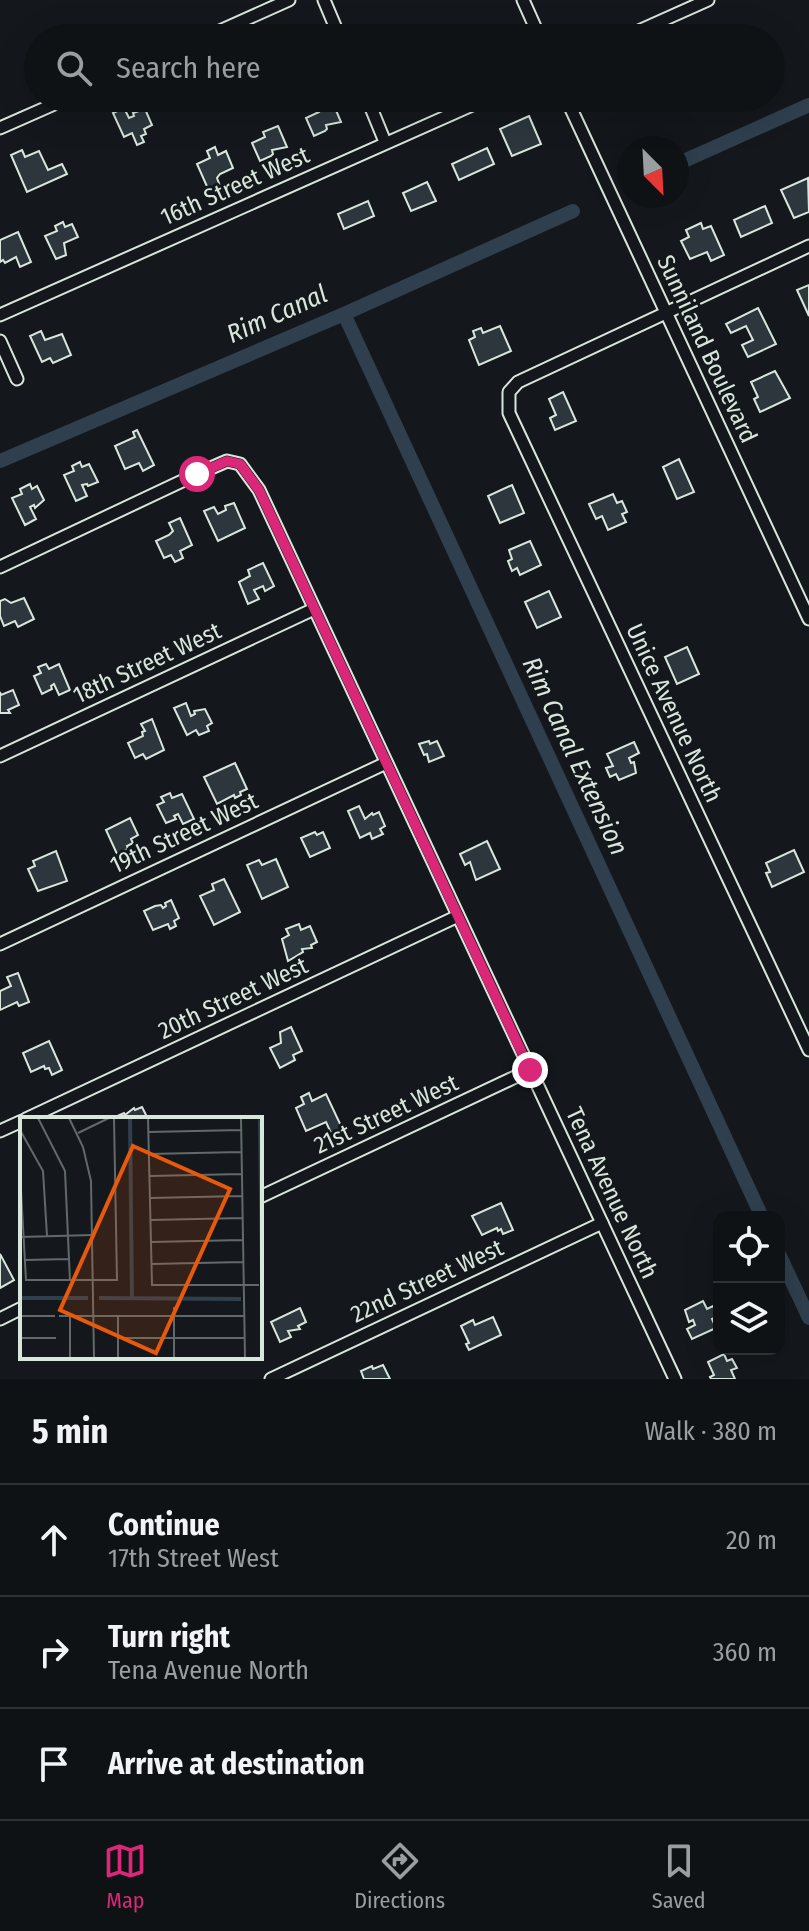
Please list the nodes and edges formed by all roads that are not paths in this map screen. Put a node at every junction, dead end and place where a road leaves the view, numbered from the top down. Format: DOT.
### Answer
graph roads {
  1 [pos="289,0"];
  2 [pos="324,0"];
  3 [pos="523,0"];
  4 [pos="708,0"];
  5 [pos="235,24"];
  6 [pos="334,24"];
  7 [pos="534,24"];
  8 [pos="654,24"];
  9 [pos="36,112"];
  10 [pos="373,112"];
  11 [pos="455,112"];
  12 [pos="572,112"];
  13 [pos="0,128"];
  14 [pos="385,142"];
  15 [pos="809,246"];
  16 [pos="665,313"];
  17 [pos="0,315"];
  18 [pos="0,341"];
  19 [pos="17,379"];
  20 [pos="0,567"];
  21 [pos="314,609"];
  22 [pos="809,619"];
  23 [pos="0,756"];
  24 [pos="386,763"];
  25 [pos="458,916"];
  26 [pos="0,944"];
  27 [pos="809,1050"];
  28 [pos="530,1070"];
  29 [pos="30,1117"];
  30 [pos="20,1122"];
  31 [pos="0,1131"];
  32 [pos="262,1196"];
  33 [pos="602,1223"];
  34 [pos="20,1309"];
  35 [pos="0,1319"];
  36 [pos="673,1378"];
  37 [pos="271,1379"];
  1 -- 5 [label="street"];
  2 -- 6 [label="street"];
  3 -- 7 [label="street"];
  4 -- 8 [label="street"];
  9 -- 13 [label="street"];
  10 -- 14 [label="street"];
  11 -- 14 [label="street, 16th Street West"];
  12 -- 16 [label="street, Sunniland Boulevard"];
  14 -- 17 [label="street, 16th Street West"];
  15 -- 16 [label="street"];
  16 -- 22 [label="street, Sunniland Boulevard"];
  16 -- 27 [label="street, Unice Avenue North"];
  18 -- 19 [label="street"];
  20 -- 21 [label="street, Tena Avenue North"];
  21 -- 23 [label="street, 18th Street West"];
  21 -- 24 [label="street, Tena Avenue North"];
  24 -- 25 [label="street, Tena Avenue North"];
  24 -- 26 [label="street, 19th Street West"];
  25 -- 28 [label="street, Tena Avenue North"];
  25 -- 29 [label="street, 20th Street West"];
  28 -- 32 [label="street, 21st Street West"];
  28 -- 33 [label="street, Tena Avenue North"];
  30 -- 31 [label="street, 20th Street West"];
  33 -- 36 [label="street, Tena Avenue North"];
  33 -- 37 [label="street, 22nd Street West"];
  34 -- 35 [label="street"];
}
